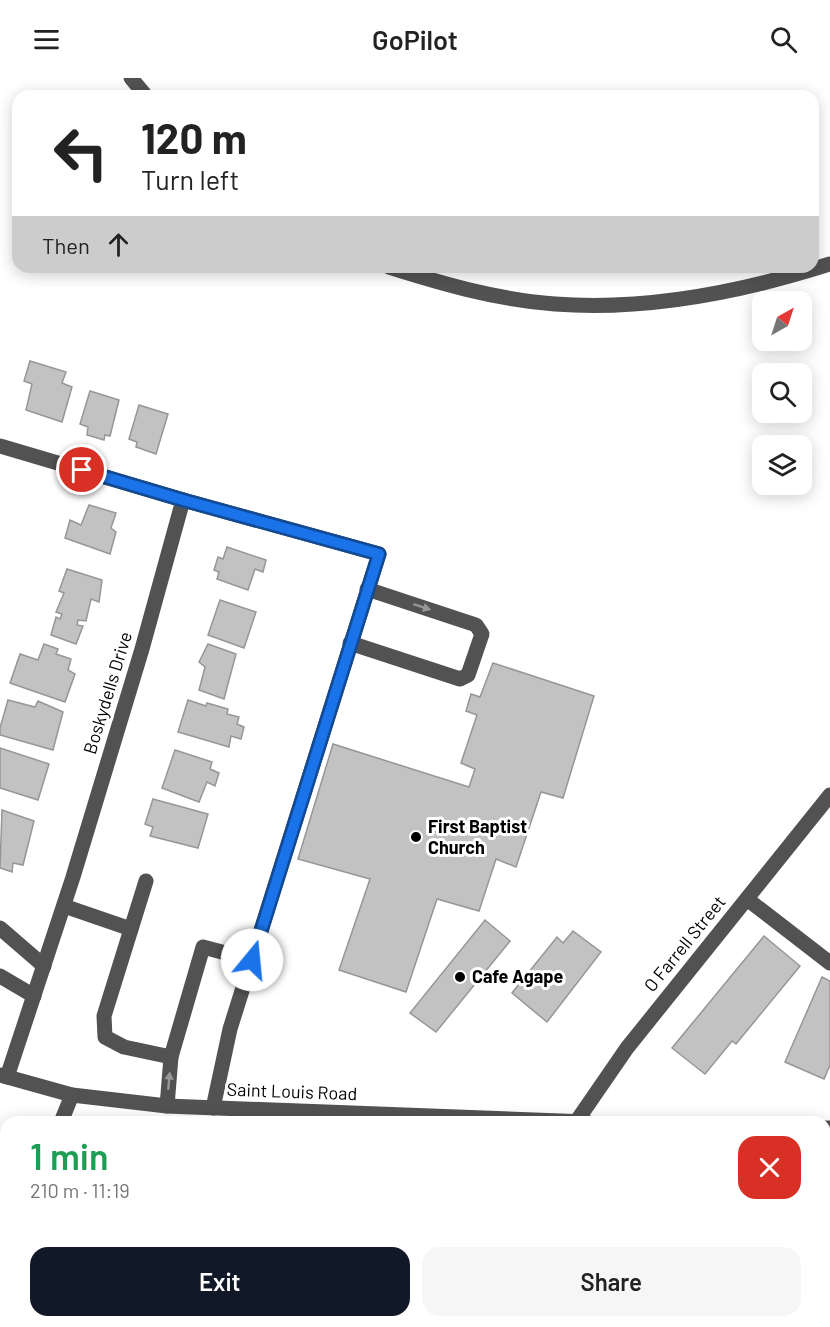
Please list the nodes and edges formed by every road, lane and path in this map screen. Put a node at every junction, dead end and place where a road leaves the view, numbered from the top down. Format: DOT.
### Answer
graph roads {
  1 [pos="131,78"];
  2 [pos="141,90"];
  3 [pos="408,273"];
  4 [pos="802,273"];
  5 [pos="0,446"];
  6 [pos="183,500"];
  7 [pos="367,589"];
  8 [pos="350,643"];
  9 [pos="830,795"];
  10 [pos="146,881"];
  11 [pos="747,899"];
  12 [pos="64,906"];
  13 [pos="0,928"];
  14 [pos="131,929"];
  15 [pos="252,960"];
  16 [pos="830,963"];
  17 [pos="44,966"];
  18 [pos="0,976"];
  19 [pos="34,996"];
  20 [pos="171,1057"];
  21 [pos="4,1076"];
  22 [pos="72,1095"];
  23 [pos="167,1106"];
  24 [pos="213,1108"];
  25 [pos="64,1116"];
  26 [pos="379,1116"];
  27 [pos="580,1116"];
  1 -- 2 [label="street"];
  3 -- 4 [label="street"];
  5 -- 6 [label="street"];
  6 -- 7 [label="street"];
  6 -- 12 [label="street, Boskydells Drive"];
  7 -- 8 [label="street"];
  7 -- 8 [label="street, one-way"];
  8 -- 15 [label="street"];
  9 -- 11 [label="street, O Farrell Street"];
  10 -- 14 [label="street"];
  11 -- 16 [label="street"];
  11 -- 27 [label="street, O Farrell Street"];
  12 -- 14 [label="street"];
  12 -- 17 [label="street, Boskydells Drive"];
  13 -- 17 [label="street"];
  14 -- 20 [label="street"];
  15 -- 20 [label="street"];
  15 -- 24 [label="street"];
  17 -- 19 [label="street, Boskydells Drive"];
  18 -- 19 [label="street"];
  19 -- 21 [label="street, Boskydells Drive"];
  23 -- 20 [label="street, one-way"];
  21 -- 22 [label="street, Saint Louis Road"];
  22 -- 23 [label="street, Saint Louis Road"];
  22 -- 25 [label="street"];
  23 -- 24 [label="street, Saint Louis Road"];
  24 -- 26 [label="street, Saint Louis Road"];
}
